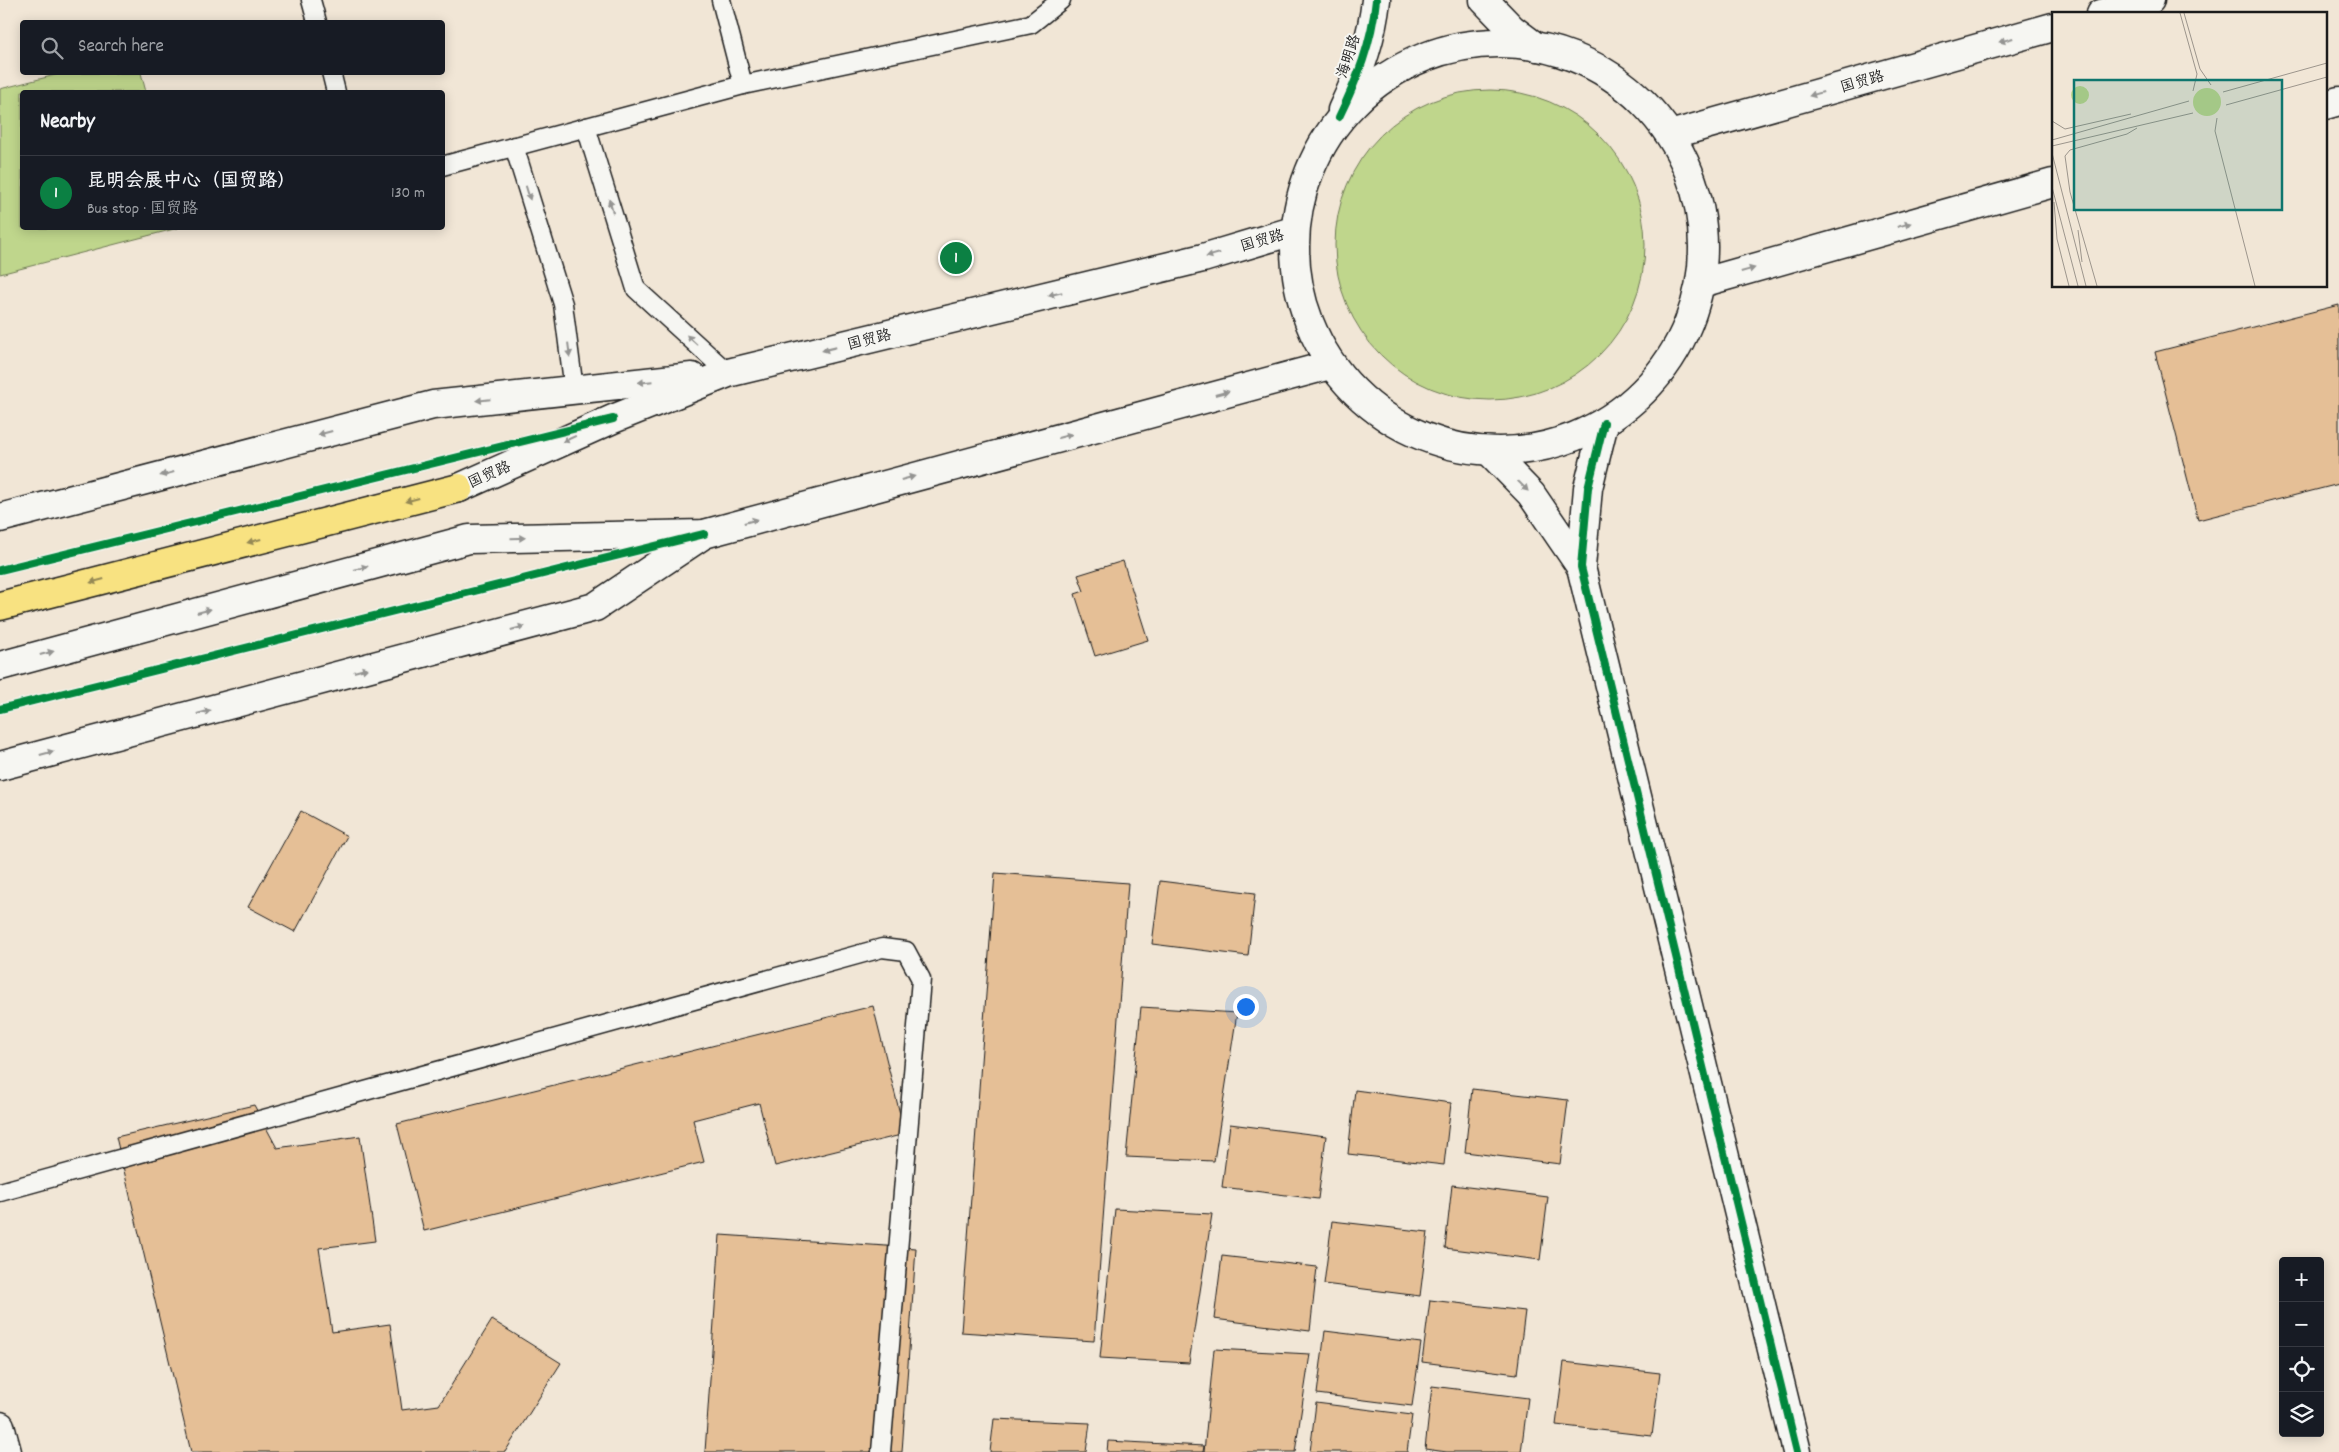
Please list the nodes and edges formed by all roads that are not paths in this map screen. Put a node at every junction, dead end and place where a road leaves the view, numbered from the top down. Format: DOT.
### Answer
graph roads {
  1 [pos="312,0"];
  2 [pos="721,0"];
  3 [pos="1061,0"];
  4 [pos="1376,0"];
  5 [pos="1484,0"];
  6 [pos="2150,0"];
  7 [pos="2108,12"];
  8 [pos="317,20"];
  9 [pos="2052,27"];
  10 [pos="1540,49"];
  11 [pos="332,75"];
  12 [pos="743,85"];
  13 [pos="336,90"];
  14 [pos="2339,102"];
  15 [pos="2326,105"];
  16 [pos="1339,117"];
  17 [pos="586,127"];
  18 [pos="1670,135"];
  19 [pos="514,146"];
  20 [pos="445,165"];
  21 [pos="2052,183"];
  22 [pos="1293,231"];
  23 [pos="1701,283"];
  24 [pos="1330,365"];
  25 [pos="728,374"];
  26 [pos="574,390"];
  27 [pos="1604,423"];
  28 [pos="1489,451"];
  29 [pos="0,518"];
  30 [pos="704,534"];
  31 [pos="1581,567"];
  32 [pos="0,606"];
  33 [pos="0,666"];
  34 [pos="0,766"];
  35 [pos="0,1192"];
  36 [pos="0,1426"];
  37 [pos="7,1452"];
  38 [pos="880,1452"];
  39 [pos="1797,1452"];
  1 -- 8 [label="lane"];
  2 -- 12 [label="lane"];
  3 -- 12 [label="lane"];
  4 -- 16 [label="main road, 海明路"];
  5 -- 10 [label="main road"];
  6 -- 7 [label="main road"];
  9 -- 18 [label="main road, 国贸路, one-way"];
  10 -- 16 [label="main road"];
  10 -- 18 [label="main road"];
  11 -- 13 [label="lane"];
  12 -- 17 [label="lane"];
  14 -- 15 [label="main road"];
  16 -- 22 [label="main road"];
  17 -- 19 [label="lane"];
  25 -- 17 [label="lane, one-way"];
  18 -- 23 [label="main road"];
  19 -- 20 [label="lane"];
  19 -- 26 [label="lane, one-way"];
  23 -- 21 [label="main road, one-way"];
  22 -- 24 [label="main road"];
  22 -- 25 [label="main road, 国贸路, one-way"];
  23 -- 27 [label="main road"];
  24 -- 28 [label="main road"];
  30 -- 24 [label="main road, one-way"];
  25 -- 26 [label="main road, one-way"];
  25 -- 32 [label="main road, 国贸路, one-way"];
  26 -- 29 [label="main road, one-way"];
  27 -- 28 [label="main road"];
  27 -- 31 [label="main road"];
  28 -- 31 [label="main road, one-way"];
  33 -- 30 [label="main road, one-way"];
  34 -- 30 [label="main road, one-way"];
  31 -- 39 [label="main road"];
  35 -- 38 [label="lane"];
  36 -- 37 [label="main road"];
}
